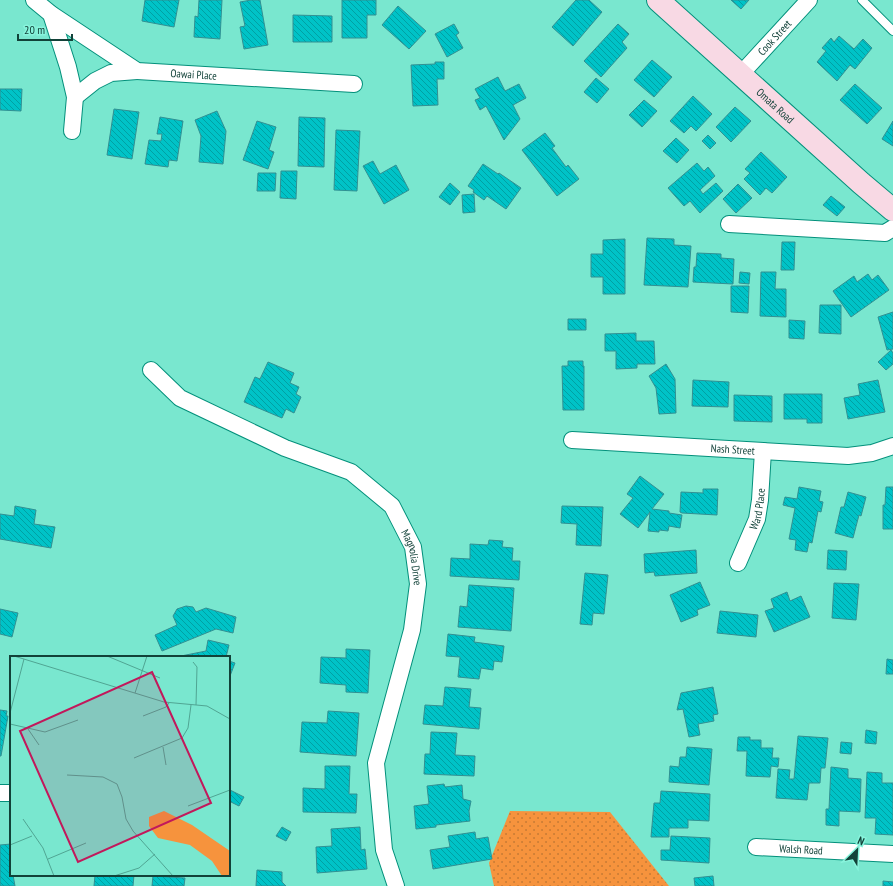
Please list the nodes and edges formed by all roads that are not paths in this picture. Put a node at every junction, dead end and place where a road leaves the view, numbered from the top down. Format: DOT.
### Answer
graph roads {
  1 [pos="34,0"];
  2 [pos="658,0"];
  3 [pos="809,0"];
  4 [pos="862,0"];
  5 [pos="51,14"];
  6 [pos="893,31"];
  7 [pos="137,71"];
  8 [pos="740,75"];
  9 [pos="354,84"];
  10 [pos="75,97"];
  11 [pos="72,131"];
  12 [pos="893,210"];
  13 [pos="729,224"];
  14 [pos="893,228"];
  15 [pos="151,370"];
  16 [pos="572,440"];
  17 [pos="893,446"];
  18 [pos="763,451"];
  19 [pos="738,562"];
  20 [pos="756,848"];
  21 [pos="893,854"];
  22 [pos="396,886"];
  1 -- 5 [label="street"];
  2 -- 8 [label="main road, Omata Road"];
  3 -- 8 [label="street, Cook Street"];
  4 -- 6 [label="lane"];
  5 -- 7 [label="street"];
  5 -- 10 [label="street"];
  7 -- 9 [label="street, Oawai Place"];
  7 -- 10 [label="street, Oawai Place"];
  8 -- 12 [label="main road, Omata Road"];
  10 -- 11 [label="street"];
  13 -- 14 [label="street"];
  15 -- 22 [label="street, Magnolia Drive"];
  16 -- 18 [label="street, Nash Street"];
  17 -- 18 [label="street, Nash Street"];
  18 -- 19 [label="street, Ward Place"];
  20 -- 21 [label="street, Walsh Road"];
}
